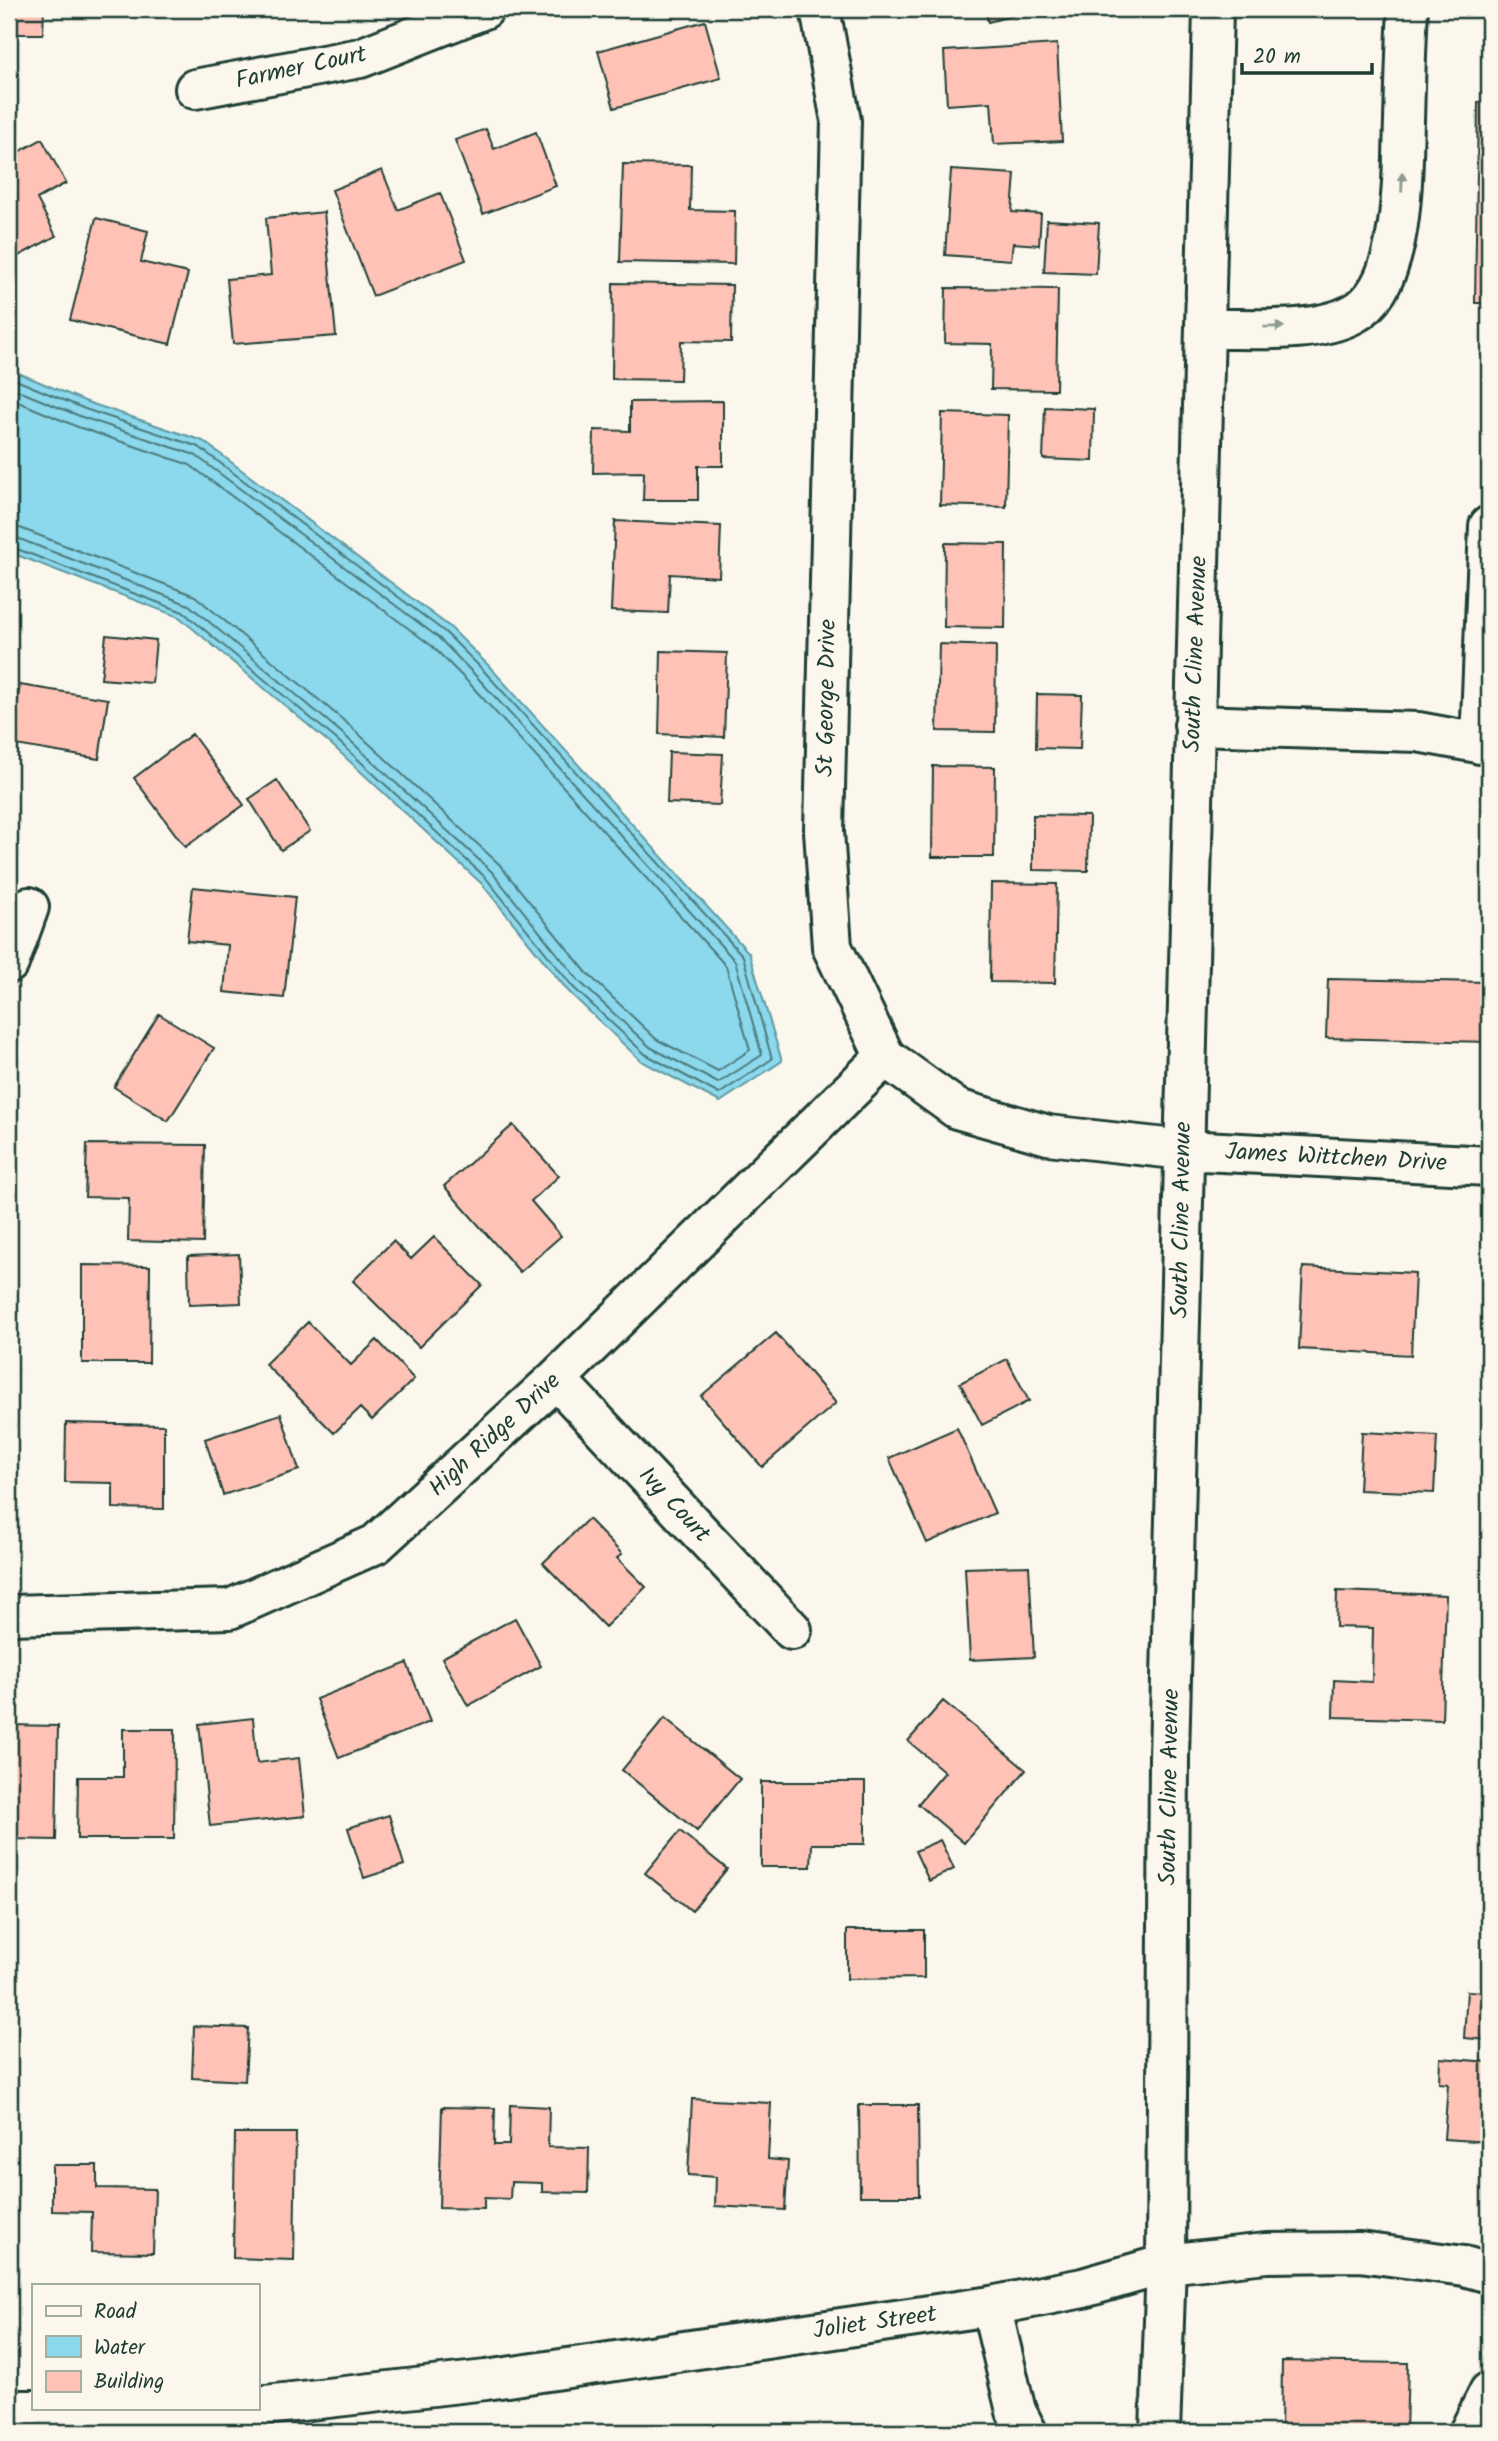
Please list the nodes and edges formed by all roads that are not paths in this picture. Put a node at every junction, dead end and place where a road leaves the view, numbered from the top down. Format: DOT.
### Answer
graph roads {
  1 [pos="484,9"];
  2 [pos="820,9"];
  3 [pos="1213,9"];
  4 [pos="1408,9"];
  5 [pos="195,89"];
  6 [pos="1205,329"];
  7 [pos="1489,526"];
  8 [pos="1489,547"];
  9 [pos="1486,666"];
  10 [pos="1194,725"];
  11 [pos="1485,745"];
  12 [pos="29,907"];
  13 [pos="9,963"];
  14 [pos="885,1058"];
  15 [pos="1184,1150"];
  16 [pos="1489,1166"];
  17 [pos="556,1379"];
  18 [pos="9,1615"];
  19 [pos="792,1630"];
  20 [pos="1167,2264"];
  21 [pos="1489,2273"];
  22 [pos="991,2306"];
  23 [pos="1489,2392"];
  24 [pos="259,2406"];
  25 [pos="9,2410"];
  26 [pos="32,2410"];
  27 [pos="1027,2432"];
  28 [pos="1160,2432"];
  29 [pos="1469,2432"];
  1 -- 5 [label="street, Farmer Court"];
  2 -- 14 [label="street, St George Drive"];
  3 -- 6 [label="street, South Cline Avenue"];
  6 -- 4 [label="street, one-way"];
  6 -- 10 [label="street, South Cline Avenue"];
  7 -- 8 [label="street"];
  8 -- 9 [label="street"];
  9 -- 11 [label="street"];
  10 -- 11 [label="street"];
  10 -- 15 [label="street, South Cline Avenue"];
  12 -- 13 [label="street"];
  14 -- 15 [label="street, St George Drive"];
  14 -- 17 [label="street, High Ridge Drive"];
  15 -- 16 [label="street, James Wittchen Drive"];
  15 -- 20 [label="street, South Cline Avenue"];
  17 -- 18 [label="street, High Ridge Drive"];
  17 -- 19 [label="street, Ivy Court"];
  20 -- 21 [label="street, Joliet Street"];
  20 -- 22 [label="street, Joliet Street"];
  20 -- 28 [label="street, South Cline Avenue"];
  22 -- 24 [label="street, Joliet Street"];
  22 -- 27 [label="street"];
  23 -- 29 [label="street"];
  25 -- 26 [label="street"];
}
